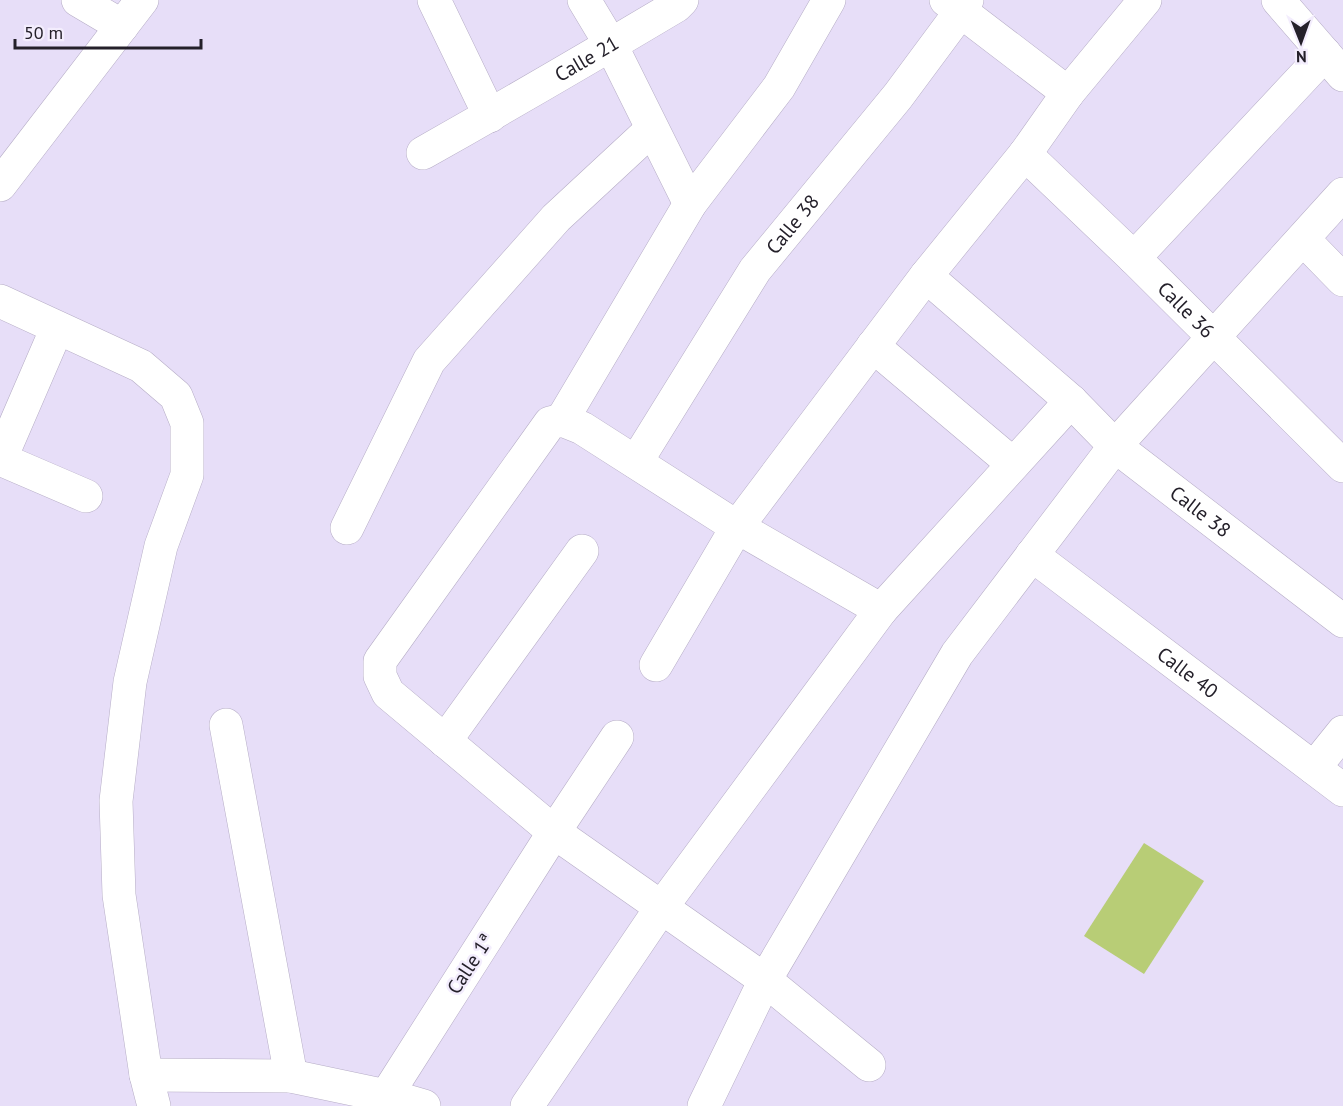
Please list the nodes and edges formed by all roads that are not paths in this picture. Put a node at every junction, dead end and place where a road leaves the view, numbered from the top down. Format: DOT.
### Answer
graph roads {
  1 [pos="78,0"];
  2 [pos="142,0"];
  3 [pos="434,0"];
  4 [pos="584,0"];
  5 [pos="682,0"];
  6 [pos="829,0"];
  7 [pos="1145,0"];
  8 [pos="1278,0"];
  9 [pos="958,4"];
  10 [pos="123,26"];
  11 [pos="611,45"];
  12 [pos="1334,64"];
  13 [pos="1068,93"];
  14 [pos="490,116"];
  15 [pos="652,129"];
  16 [pos="423,153"];
  17 [pos="1025,154"];
  18 [pos="5,168"];
  19 [pos="1343,194"];
  20 [pos="690,204"];
  21 [pos="1303,239"];
  22 [pos="1134,258"];
  23 [pos="926,276"];
  24 [pos="1343,280"];
  25 [pos="0,302"];
  26 [pos="57,328"];
  27 [pos="1214,336"];
  28 [pos="873,346"];
  29 [pos="1071,401"];
  30 [pos="562,420"];
  31 [pos="1115,446"];
  32 [pos="0,459"];
  33 [pos="636,462"];
  34 [pos="1013,464"];
  35 [pos="1343,466"];
  36 [pos="86,496"];
  37 [pos="737,526"];
  38 [pos="346,528"];
  39 [pos="582,551"];
  40 [pos="1032,555"];
  41 [pos="881,610"];
  42 [pos="1343,621"];
  43 [pos="656,665"];
  44 [pos="226,725"];
  45 [pos="1343,732"];
  46 [pos="617,737"];
  47 [pos="445,741"];
  48 [pos="1314,768"];
  49 [pos="1343,790"];
  50 [pos="554,832"];
  51 [pos="661,908"];
  52 [pos="765,980"];
  53 [pos="869,1065"];
  54 [pos="146,1075"];
  55 [pos="291,1076"];
  56 [pos="386,1096"];
  57 [pos="154,1106"];
  58 [pos="424,1106"];
  59 [pos="527,1106"];
  60 [pos="704,1106"];
  1 -- 10 [label="street"];
  2 -- 10 [label="street"];
  3 -- 14 [label="street"];
  4 -- 11 [label="street"];
  5 -- 11 [label="street, Calle 21"];
  6 -- 20 [label="street"];
  7 -- 13 [label="street"];
  8 -- 12 [label="street"];
  9 -- 13 [label="street"];
  9 -- 33 [label="street, Calle 38"];
  10 -- 18 [label="street"];
  11 -- 14 [label="street, Calle 21"];
  11 -- 15 [label="street"];
  12 -- 22 [label="street"];
  13 -- 17 [label="street"];
  14 -- 16 [label="street, Calle 21"];
  15 -- 20 [label="street"];
  15 -- 38 [label="street"];
  17 -- 22 [label="street, Calle 36"];
  17 -- 23 [label="street"];
  19 -- 21 [label="street"];
  20 -- 30 [label="street"];
  21 -- 24 [label="street"];
  21 -- 27 [label="street"];
  22 -- 27 [label="street, Calle 36"];
  23 -- 28 [label="street"];
  23 -- 29 [label="street, Calle 38"];
  25 -- 26 [label="street"];
  26 -- 32 [label="street"];
  26 -- 54 [label="street"];
  27 -- 31 [label="street"];
  27 -- 35 [label="street, Calle 36"];
  28 -- 34 [label="street"];
  28 -- 37 [label="street"];
  29 -- 31 [label="street, Calle 38"];
  29 -- 34 [label="street"];
  30 -- 33 [label="street"];
  30 -- 47 [label="street"];
  31 -- 40 [label="street"];
  31 -- 42 [label="street, Calle 38"];
  32 -- 36 [label="street"];
  33 -- 37 [label="street"];
  34 -- 41 [label="street"];
  37 -- 41 [label="street"];
  37 -- 43 [label="street"];
  39 -- 47 [label="street"];
  40 -- 48 [label="street, Calle 40"];
  40 -- 52 [label="street"];
  41 -- 51 [label="street"];
  44 -- 55 [label="street"];
  45 -- 48 [label="street"];
  46 -- 50 [label="street, Calle 1ª"];
  47 -- 50 [label="street"];
  48 -- 49 [label="street, Calle 40"];
  50 -- 51 [label="street"];
  50 -- 56 [label="street, Calle 1ª"];
  51 -- 52 [label="street"];
  51 -- 59 [label="street"];
  52 -- 53 [label="street"];
  52 -- 60 [label="street"];
  54 -- 55 [label="street"];
  54 -- 57 [label="street"];
  55 -- 56 [label="street"];
  56 -- 58 [label="street"];
}
